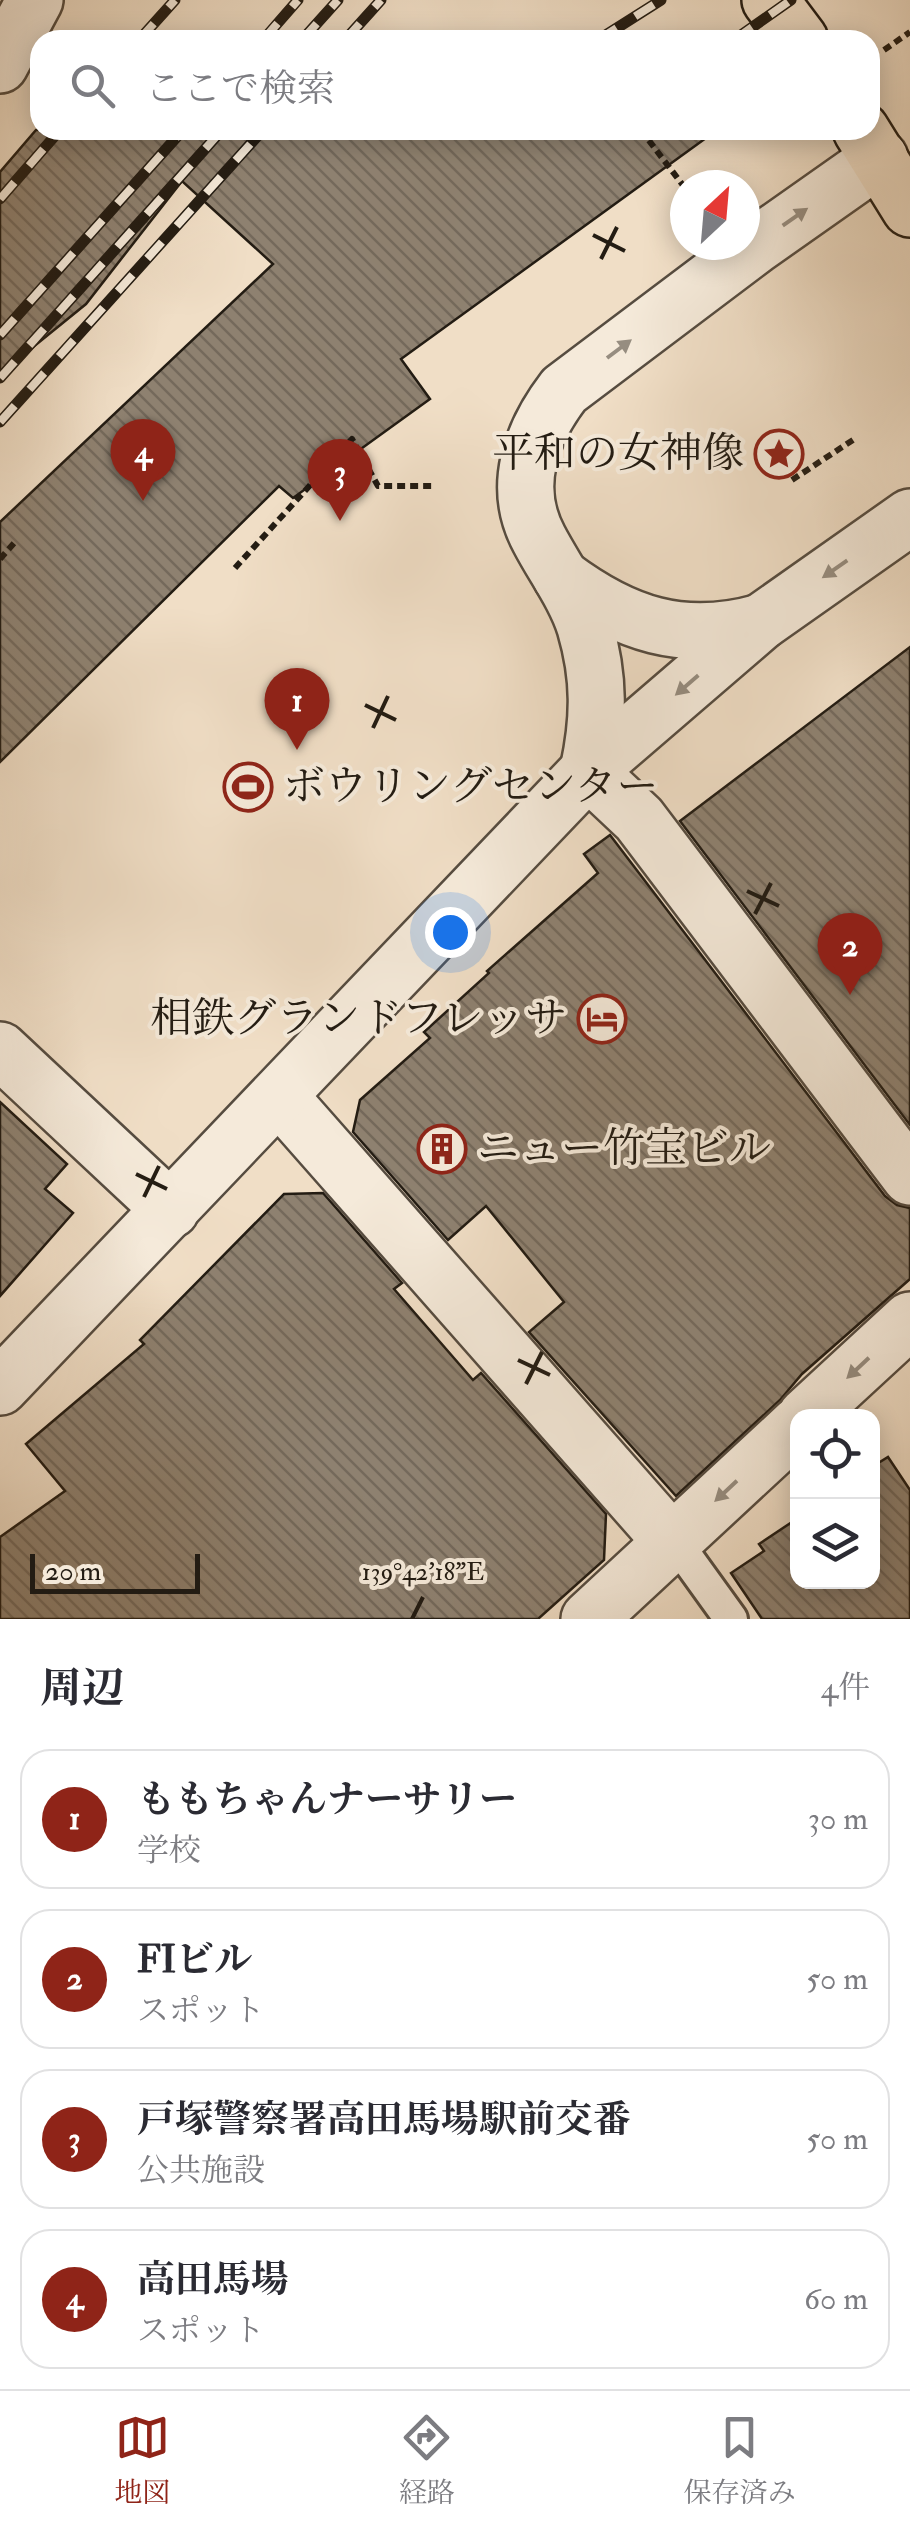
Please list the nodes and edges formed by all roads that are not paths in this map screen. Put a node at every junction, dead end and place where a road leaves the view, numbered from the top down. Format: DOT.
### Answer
graph roads {
  1 [pos="35,0"];
  2 [pos="770,0"];
  3 [pos="792,30"];
  4 [pos="0,65"];
  5 [pos="871,144"];
  6 [pos="910,209"];
  7 [pos="910,517"];
  8 [pos="561,576"];
  9 [pos="761,622"];
  10 [pos="588,770"];
  11 [pos="0,1050"];
  12 [pos="279,1096"];
  13 [pos="910,1177"];
  14 [pos="171,1210"];
  15 [pos="910,1320"];
  16 [pos="0,1388"];
  17 [pos="814,1409"];
  18 [pos="790,1431"];
  19 [pos="672,1542"];
  20 [pos="588,1619"];
  21 [pos="731,1619"];
  1 -- 4 [label="street"];
  2 -- 3 [label="main road"];
  5 -- 6 [label="main road"];
  8 -- 5 [label="street, one-way"];
  7 -- 9 [label="street, one-way"];
  8 -- 9 [label="street"];
  8 -- 10 [label="street"];
  9 -- 10 [label="street, one-way"];
  10 -- 12 [label="street"];
  10 -- 13 [label="street"];
  11 -- 14 [label="street"];
  12 -- 14 [label="street"];
  12 -- 19 [label="street"];
  14 -- 16 [label="street"];
  15 -- 17 [label="street, one-way"];
  18 -- 19 [label="street, one-way"];
  19 -- 20 [label="street"];
  19 -- 21 [label="lane"];
}
